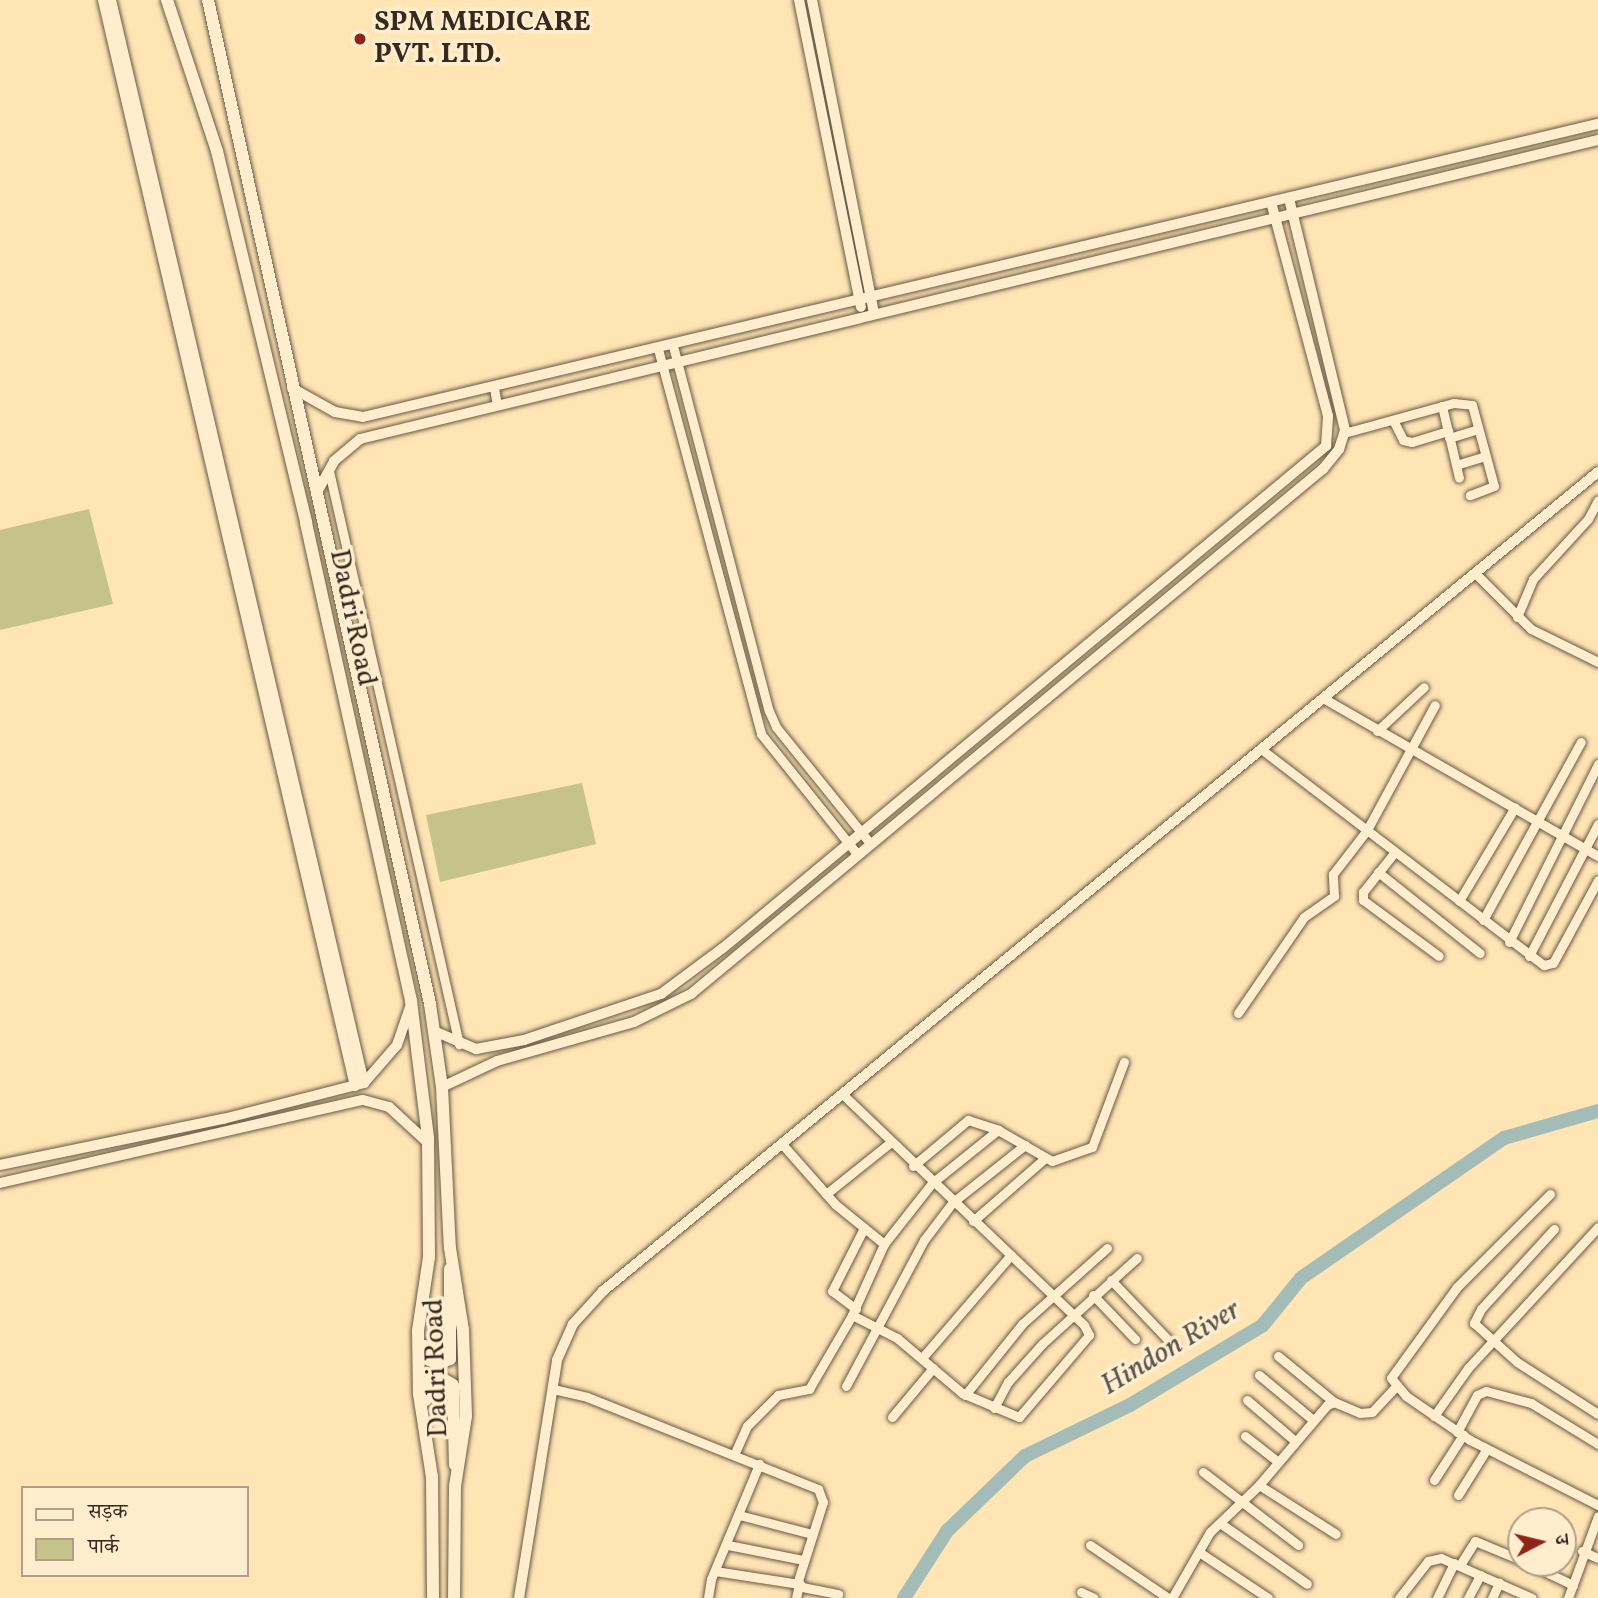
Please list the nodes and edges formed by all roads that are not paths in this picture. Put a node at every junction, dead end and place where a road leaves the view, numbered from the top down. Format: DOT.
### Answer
graph roads {
  1 [pos="103,0"];
  2 [pos="111,0"];
  3 [pos="167,0"];
  4 [pos="173,0"];
  5 [pos="201,0"];
  6 [pos="208,0"];
  7 [pos="799,0"];
  8 [pos="812,0"];
  9 [pos="181,43"];
  10 [pos="219,62"];
  11 [pos="1598,124"];
  12 [pos="1598,139"];
  13 [pos="1289,198"];
  14 [pos="1271,202"];
  15 [pos="1292,214"];
  16 [pos="1275,217"];
  17 [pos="865,299"];
  18 [pos="869,315"];
  19 [pos="673,346"];
  20 [pos="658,349"];
  21 [pos="676,362"];
  22 [pos="662,365"];
  23 [pos="290,386"];
  24 [pos="494,388"];
  25 [pos="497,405"];
  26 [pos="1442,406"];
  27 [pos="1393,420"];
  28 [pos="1478,429"];
  29 [pos="1448,435"];
  30 [pos="1344,436"];
  31 [pos="1329,438"];
  32 [pos="1485,456"];
  33 [pos="1455,465"];
  34 [pos="329,471"];
  35 [pos="1598,472"];
  36 [pos="1459,478"];
  37 [pos="316,494"];
  38 [pos="1470,495"];
  39 [pos="1598,500"];
  40 [pos="1475,573"];
  41 [pos="1517,617"];
  42 [pos="1598,662"];
  43 [pos="1424,687"];
  44 [pos="1323,698"];
  45 [pos="1435,705"];
  46 [pos="1377,731"];
  47 [pos="1581,742"];
  48 [pos="1261,749"];
  49 [pos="1412,751"];
  50 [pos="1598,764"];
  51 [pos="1515,807"];
  52 [pos="1540,820"];
  53 [pos="1598,824"];
  54 [pos="1367,830"];
  55 [pos="861,832"];
  56 [pos="1564,834"];
  57 [pos="847,841"];
  58 [pos="870,844"];
  59 [pos="1584,850"];
  60 [pos="1394,853"];
  61 [pos="857,854"];
  62 [pos="1598,856"];
  63 [pos="1378,872"];
  64 [pos="1598,880"];
  65 [pos="1459,901"];
  66 [pos="1483,920"];
  67 [pos="1509,942"];
  68 [pos="1480,953"];
  69 [pos="1439,956"];
  70 [pos="1529,956"];
  71 [pos="411,1001"];
  72 [pos="1238,1013"];
  73 [pos="433,1031"];
  74 [pos="459,1044"];
  75 [pos="1124,1062"];
  76 [pos="359,1084"];
  77 [pos="442,1087"];
  78 [pos="842,1094"];
  79 [pos="308,1099"];
  80 [pos="312,1112"];
  81 [pos="998,1130"];
  82 [pos="428,1143"];
  83 [pos="890,1143"];
  84 [pos="782,1144"];
  85 [pos="1025,1145"];
  86 [pos="1045,1158"];
  87 [pos="0,1165"];
  88 [pos="913,1166"];
  89 [pos="0,1183"];
  90 [pos="932,1183"];
  91 [pos="826,1194"];
  92 [pos="1550,1194"];
  93 [pos="953,1202"];
  94 [pos="973,1221"];
  95 [pos="1598,1227"];
  96 [pos="864,1228"];
  97 [pos="1554,1229"];
  98 [pos="884,1244"];
  99 [pos="450,1248"];
  100 [pos="1107,1248"];
  101 [pos="1011,1255"];
  102 [pos="429,1257"];
  103 [pos="1137,1258"];
  104 [pos="1111,1280"];
  105 [pos="1053,1294"];
  106 [pos="1093,1295"];
  107 [pos="854,1312"];
  108 [pos="1072,1313"];
  109 [pos="877,1325"];
  110 [pos="1135,1339"];
  111 [pos="1493,1340"];
  112 [pos="1174,1346"];
  113 [pos="1278,1356"];
  114 [pos="922,1358"];
  115 [pos="933,1368"];
  116 [pos="1259,1375"];
  117 [pos="846,1386"];
  118 [pos="1395,1387"];
  119 [pos="554,1389"];
  120 [pos="965,1395"];
  121 [pos="1247,1400"];
  122 [pos="1334,1402"];
  123 [pos="994,1408"];
  124 [pos="1598,1414"];
  125 [pos="1434,1416"];
  126 [pos="892,1417"];
  127 [pos="1313,1420"];
  128 [pos="1460,1433"];
  129 [pos="1245,1436"];
  130 [pos="1295,1441"];
  131 [pos="1598,1444"];
  132 [pos="1486,1450"];
  133 [pos="734,1455"];
  134 [pos="1277,1461"];
  135 [pos="759,1464"];
  136 [pos="1203,1472"];
  137 [pos="432,1477"];
  138 [pos="1434,1480"];
  139 [pos="1259,1485"];
  140 [pos="455,1486"];
  141 [pos="1458,1495"];
  142 [pos="1598,1502"];
  143 [pos="1241,1504"];
  144 [pos="739,1515"];
  145 [pos="1598,1516"];
  146 [pos="1220,1522"];
  147 [pos="812,1534"];
  148 [pos="1336,1534"];
  149 [pos="728,1545"];
  150 [pos="1090,1545"];
  151 [pos="1298,1545"];
  152 [pos="1582,1551"];
  153 [pos="1199,1552"];
  154 [pos="1507,1554"];
  155 [pos="1598,1558"];
  156 [pos="803,1560"];
  157 [pos="1457,1564"];
  158 [pos="715,1571"];
  159 [pos="1480,1575"];
  160 [pos="1556,1577"];
  161 [pos="1499,1583"];
  162 [pos="799,1584"];
  163 [pos="1307,1584"];
  164 [pos="1573,1585"];
  165 [pos="1081,1592"];
  166 [pos="838,1594"];
  167 [pos="433,1598"];
  168 [pos="454,1598"];
  169 [pos="519,1598"];
  170 [pos="708,1598"];
  171 [pos="796,1598"];
  172 [pos="1094,1598"];
  173 [pos="1170,1598"];
  174 [pos="1268,1598"];
  175 [pos="1399,1598"];
  176 [pos="1437,1598"];
  177 [pos="1468,1598"];
  178 [pos="1492,1598"];
  179 [pos="1532,1598"];
  180 [pos="1569,1598"];
  1 -- 76 [label="street"];
  2 -- 76 [label="street"];
  3 -- 9 [label="main road, Dadri Road"];
  4 -- 9 [label="main road"];
  5 -- 10 [label="main road"];
  6 -- 10 [label="main road, Dadri Road"];
  7 -- 17 [label="street"];
  8 -- 17 [label="street"];
  9 -- 71 [label="main road, Dadri Road"];
  10 -- 23 [label="main road, Dadri Road"];
  11 -- 13 [label="street"];
  12 -- 15 [label="street"];
  13 -- 14 [label="street"];
  13 -- 15 [label="street"];
  14 -- 16 [label="street"];
  14 -- 17 [label="street"];
  15 -- 16 [label="street"];
  15 -- 30 [label="street"];
  16 -- 18 [label="street"];
  16 -- 31 [label="street"];
  17 -- 18 [label="street"];
  17 -- 19 [label="street"];
  18 -- 21 [label="street"];
  19 -- 20 [label="street"];
  19 -- 21 [label="street"];
  20 -- 22 [label="street"];
  20 -- 24 [label="street"];
  21 -- 22 [label="street"];
  21 -- 55 [label="street"];
  22 -- 25 [label="street"];
  22 -- 57 [label="street"];
  23 -- 24 [label="street"];
  23 -- 37 [label="main road, Dadri Road"];
  24 -- 25 [label="street"];
  25 -- 34 [label="street"];
  26 -- 27 [label="street"];
  26 -- 28 [label="street"];
  26 -- 29 [label="street"];
  27 -- 29 [label="street"];
  27 -- 30 [label="street"];
  28 -- 29 [label="street"];
  28 -- 32 [label="street"];
  29 -- 33 [label="street"];
  30 -- 31 [label="street"];
  30 -- 58 [label="street"];
  31 -- 55 [label="street"];
  32 -- 33 [label="street"];
  32 -- 38 [label="street"];
  33 -- 36 [label="street"];
  34 -- 37 [label="street"];
  34 -- 74 [label="street"];
  35 -- 40 [label="street"];
  37 -- 73 [label="main road, Dadri Road"];
  39 -- 41 [label="street"];
  40 -- 41 [label="street"];
  40 -- 44 [label="street"];
  41 -- 42 [label="street"];
  43 -- 46 [label="street"];
  44 -- 46 [label="street"];
  44 -- 48 [label="street"];
  45 -- 49 [label="street"];
  46 -- 49 [label="street"];
  47 -- 52 [label="street"];
  48 -- 54 [label="street"];
  48 -- 78 [label="street"];
  49 -- 51 [label="street"];
  49 -- 54 [label="street"];
  50 -- 56 [label="street"];
  51 -- 52 [label="street"];
  51 -- 65 [label="street"];
  52 -- 56 [label="street"];
  52 -- 66 [label="street"];
  53 -- 59 [label="street"];
  54 -- 60 [label="street"];
  54 -- 72 [label="street"];
  55 -- 57 [label="street"];
  55 -- 58 [label="street"];
  56 -- 59 [label="street"];
  56 -- 67 [label="street"];
  57 -- 61 [label="street"];
  57 -- 74 [label="street"];
  58 -- 61 [label="street"];
  59 -- 62 [label="street"];
  59 -- 70 [label="street"];
  60 -- 63 [label="street"];
  60 -- 65 [label="street"];
  61 -- 77 [label="street"];
  63 -- 68 [label="street"];
  63 -- 69 [label="street"];
  64 -- 70 [label="street"];
  65 -- 66 [label="street"];
  66 -- 67 [label="street"];
  67 -- 70 [label="street"];
  71 -- 76 [label="street"];
  71 -- 82 [label="main road, Dadri Road"];
  73 -- 74 [label="street"];
  73 -- 77 [label="main road, Dadri Road"];
  75 -- 86 [label="street"];
  76 -- 79 [label="street"];
  77 -- 99 [label="main road, Dadri Road"];
  78 -- 83 [label="street"];
  78 -- 84 [label="street"];
  79 -- 80 [label="street"];
  79 -- 87 [label="street"];
  80 -- 82 [label="street"];
  80 -- 89 [label="street"];
  81 -- 85 [label="street"];
  81 -- 88 [label="street"];
  81 -- 90 [label="street"];
  82 -- 102 [label="main road, Dadri Road"];
  83 -- 88 [label="street"];
  83 -- 91 [label="street"];
  84 -- 91 [label="street"];
  84 -- 119 [label="street"];
  85 -- 86 [label="street"];
  85 -- 93 [label="street"];
  86 -- 94 [label="street"];
  88 -- 90 [label="street"];
  90 -- 93 [label="street"];
  90 -- 98 [label="street"];
  91 -- 96 [label="street"];
  92 -- 118 [label="street"];
  93 -- 94 [label="street"];
  93 -- 109 [label="street"];
  94 -- 101 [label="street"];
  95 -- 111 [label="street"];
  96 -- 98 [label="street"];
  96 -- 107 [label="street"];
  97 -- 111 [label="street"];
  98 -- 107 [label="street"];
  99 -- 102 [label="main road, Dadri Road"];
  99 -- 140 [label="main road, Dadri Road"];
  100 -- 105 [label="street"];
  101 -- 105 [label="street"];
  101 -- 114 [label="street"];
  102 -- 137 [label="main road, Dadri Road"];
  103 -- 104 [label="street"];
  104 -- 106 [label="street"];
  104 -- 112 [label="street"];
  105 -- 108 [label="street"];
  105 -- 120 [label="street"];
  106 -- 108 [label="street"];
  106 -- 110 [label="street"];
  107 -- 109 [label="street"];
  107 -- 133 [label="street"];
  108 -- 123 [label="street"];
  108 -- 123 [label="street"];
  109 -- 114 [label="street"];
  109 -- 117 [label="street"];
  111 -- 124 [label="street"];
  111 -- 125 [label="street"];
  113 -- 122 [label="street"];
  114 -- 115 [label="street"];
  115 -- 120 [label="street"];
  115 -- 126 [label="street"];
  116 -- 127 [label="street"];
  118 -- 122 [label="street"];
  118 -- 125 [label="street"];
  119 -- 133 [label="street"];
  119 -- 169 [label="street"];
  120 -- 123 [label="street"];
  121 -- 130 [label="street"];
  122 -- 127 [label="street"];
  125 -- 128 [label="street"];
  127 -- 130 [label="street"];
  128 -- 131 [label="street"];
  128 -- 132 [label="street"];
  128 -- 138 [label="street"];
  129 -- 134 [label="street"];
  130 -- 134 [label="street"];
  132 -- 141 [label="street"];
  132 -- 142 [label="street"];
  133 -- 135 [label="street"];
  134 -- 139 [label="street"];
  135 -- 144 [label="street"];
  135 -- 147 [label="street"];
  136 -- 143 [label="street"];
  137 -- 140 [label="main road, Dadri Road"];
  137 -- 167 [label="main road, Dadri Road"];
  139 -- 143 [label="street"];
  139 -- 148 [label="street"];
  140 -- 168 [label="main road, Dadri Road"];
  143 -- 146 [label="street"];
  143 -- 151 [label="street"];
  144 -- 147 [label="street"];
  144 -- 149 [label="street"];
  145 -- 152 [label="street"];
  146 -- 153 [label="street"];
  146 -- 163 [label="street"];
  147 -- 156 [label="street"];
  149 -- 156 [label="street"];
  149 -- 158 [label="street"];
  150 -- 173 [label="street"];
  152 -- 155 [label="street"];
  152 -- 164 [label="street"];
  153 -- 173 [label="street"];
  153 -- 174 [label="street"];
  154 -- 157 [label="street"];
  156 -- 162 [label="street"];
  157 -- 159 [label="street"];
  157 -- 175 [label="street"];
  157 -- 176 [label="street"];
  158 -- 162 [label="street"];
  158 -- 170 [label="street"];
  159 -- 161 [label="street"];
  159 -- 177 [label="street"];
  160 -- 164 [label="street"];
  161 -- 178 [label="street"];
  161 -- 179 [label="street"];
  162 -- 166 [label="street"];
  162 -- 171 [label="street"];
  164 -- 180 [label="street"];
  165 -- 172 [label="street"];
}
